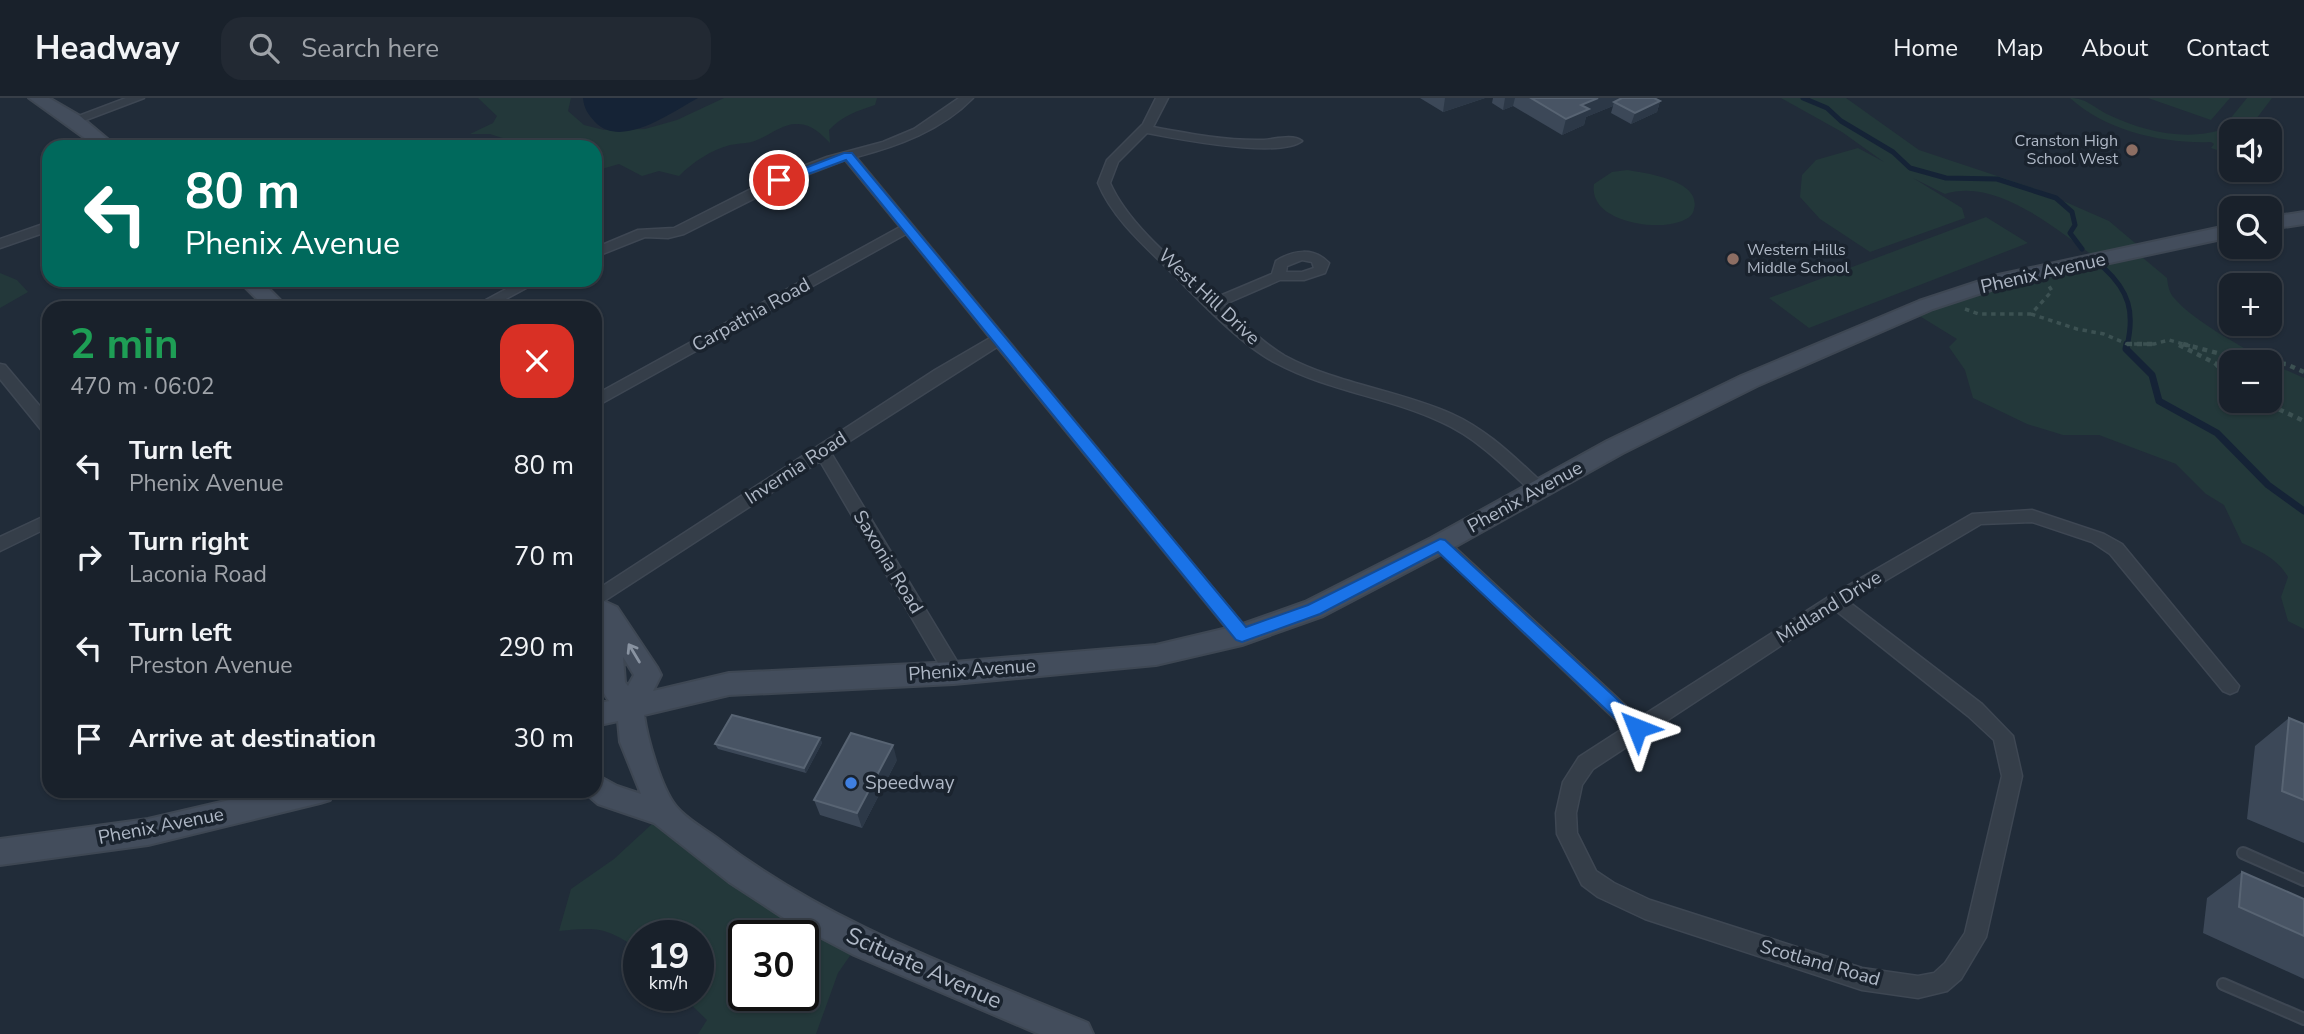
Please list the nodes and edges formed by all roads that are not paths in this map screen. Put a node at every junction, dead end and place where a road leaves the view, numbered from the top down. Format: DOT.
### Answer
graph roads {
  1 [pos="37,98"];
  2 [pos="138,98"];
  3 [pos="967,98"];
  4 [pos="1162,98"];
  5 [pos="75,120"];
  6 [pos="1144,129"];
  7 [pos="99,140"];
  8 [pos="1296,141"];
  9 [pos="848,155"];
  10 [pos="2304,218"];
  11 [pos="2282,221"];
  12 [pos="907,228"];
  13 [pos="42,229"];
  14 [pos="2219,234"];
  15 [pos="0,244"];
  16 [pos="602,250"];
  17 [pos="1278,276"];
  18 [pos="259,287"];
  19 [pos="520,287"];
  20 [pos="272,301"];
  21 [pos="492,301"];
  22 [pos="1214,304"];
  23 [pos="999,339"];
  24 [pos="0,369"];
  25 [pos="602,398"];
  26 [pos="42,420"];
  27 [pos="821,451"];
  28 [pos="1539,489"];
  29 [pos="42,524"];
  30 [pos="1440,544"];
  31 [pos="0,545"];
  32 [pos="602,595"];
  33 [pos="1836,601"];
  34 [pos="602,611"];
  35 [pos="602,630"];
  36 [pos="1242,635"];
  37 [pos="954,673"];
  38 [pos="2230,686"];
  39 [pos="630,706"];
  40 [pos="602,713"];
  41 [pos="1637,728"];
  42 [pos="602,791"];
  43 [pos="291,798"];
  44 [pos="664,814"];
  45 [pos="0,852"];
  46 [pos="2243,853"];
  47 [pos="2304,880"];
  48 [pos="2223,984"];
  49 [pos="2304,1019"];
  50 [pos="1077,1034"];
  1 -- 5 [label="main road"];
  2 -- 5 [label="street"];
  3 -- 9 [label="street"];
  4 -- 6 [label="street, West Hill Drive"];
  5 -- 7 [label="main road"];
  6 -- 8 [label="street"];
  6 -- 22 [label="street, West Hill Drive"];
  9 -- 12 [label="street"];
  9 -- 16 [label="street"];
  10 -- 11 [label="main road"];
  12 -- 23 [label="street"];
  12 -- 25 [label="street, Carpathia Road"];
  13 -- 15 [label="street"];
  14 -- 28 [label="main road, Phenix Avenue"];
  17 -- 22 [label="street"];
  18 -- 20 [label="main road"];
  19 -- 21 [label="street"];
  22 -- 28 [label="street, West Hill Drive"];
  23 -- 27 [label="street, Invernia Road"];
  23 -- 36 [label="street"];
  24 -- 26 [label="street"];
  27 -- 32 [label="street, Invernia Road"];
  27 -- 37 [label="street, Saxonia Road"];
  28 -- 30 [label="main road, Phenix Avenue"];
  29 -- 31 [label="street"];
  30 -- 36 [label="main road, Phenix Avenue"];
  30 -- 41 [label="street"];
  33 -- 38 [label="street, Midland Drive"];
  33 -- 41 [label="street, Midland Drive"];
  33 -- 41 [label="street, Scotland Road"];
  39 -- 34 [label="main road, one-way"];
  35 -- 39 [label="main road"];
  36 -- 37 [label="main road, Phenix Avenue"];
  37 -- 39 [label="main road, Phenix Avenue"];
  39 -- 40 [label="main road, Phenix Avenue"];
  39 -- 44 [label="main road, Scituate Avenue"];
  42 -- 44 [label="main road"];
  43 -- 45 [label="main road, Phenix Avenue"];
  44 -- 50 [label="main road, Scituate Avenue"];
  46 -- 47 [label="lane"];
  48 -- 49 [label="lane"];
}
